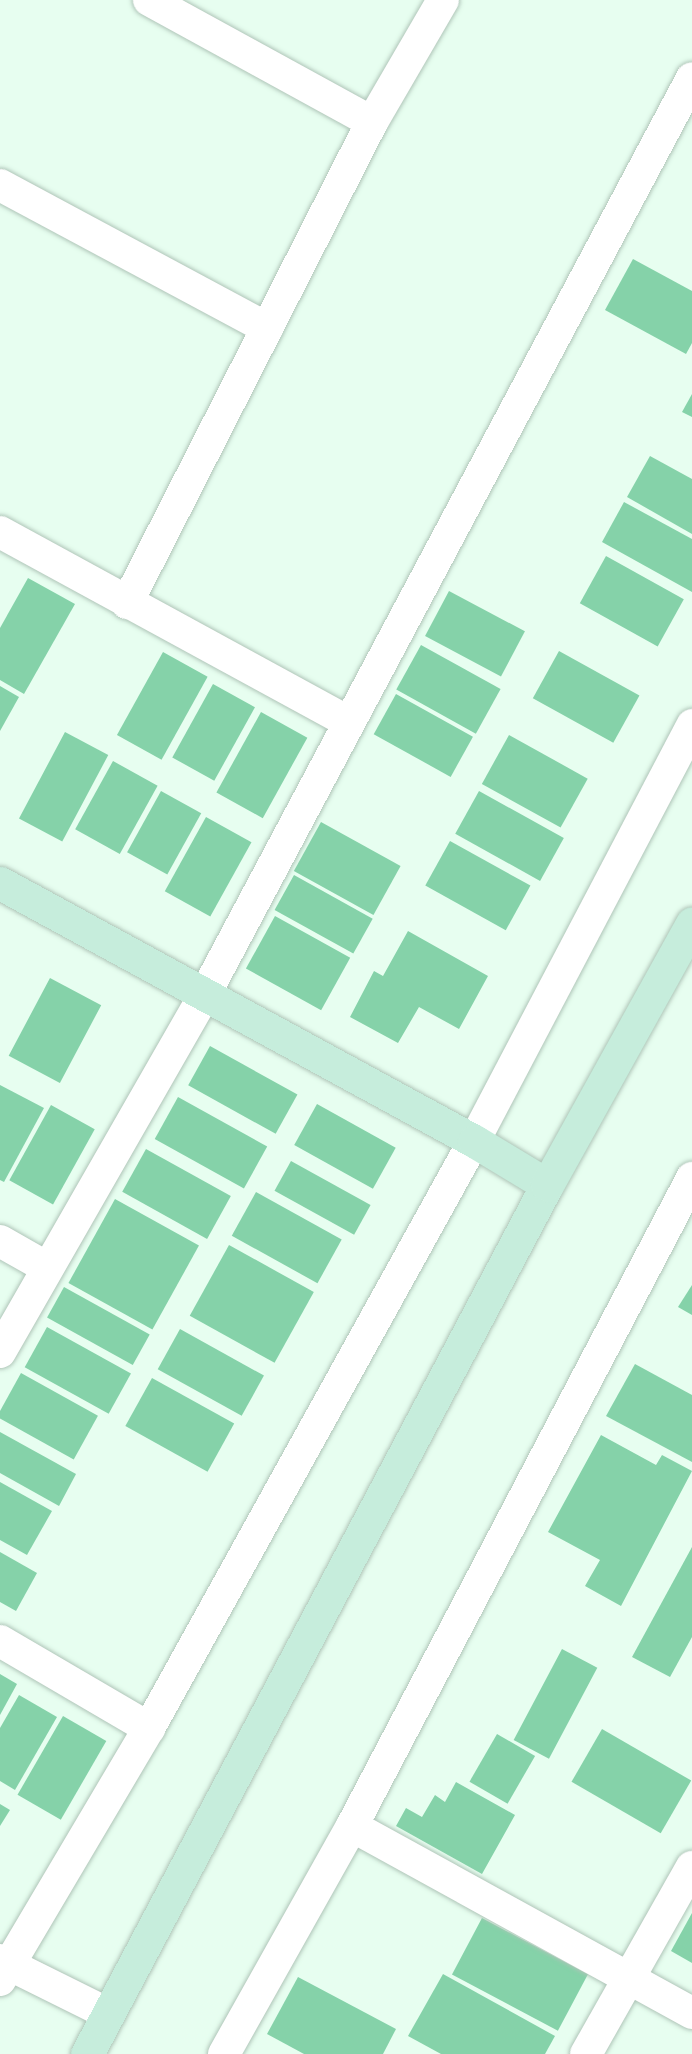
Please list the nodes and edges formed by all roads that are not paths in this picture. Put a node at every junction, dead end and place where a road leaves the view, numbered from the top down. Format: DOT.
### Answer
graph roads {
  1 [pos="150,0"];
  2 [pos="443,0"];
  3 [pos="189,10"];
  4 [pos="692,78"];
  5 [pos="372,122"];
  6 [pos="0,185"];
  7 [pos="267,328"];
  8 [pos="0,532"];
  9 [pos="127,603"];
  10 [pos="348,722"];
  11 [pos="692,725"];
  12 [pos="0,884"];
  13 [pos="692,923"];
  14 [pos="205,994"];
  15 [pos="474,1141"];
  16 [pos="692,1178"];
  17 [pos="547,1185"];
  18 [pos="0,1241"];
  19 [pos="46,1267"];
  20 [pos="0,1352"];
  21 [pos="0,1641"];
  22 [pos="149,1728"];
  23 [pos="352,1826"];
  24 [pos="692,1867"];
  25 [pos="3,1968"];
  26 [pos="628,1979"];
  27 [pos="692,2013"];
  28 [pos="109,2014"];
  29 [pos="87,2054"];
  30 [pos="224,2054"];
  31 [pos="586,2054"];
  1 -- 3 [label="street"];
  2 -- 5 [label="street"];
  3 -- 5 [label="street"];
  4 -- 10 [label="street"];
  5 -- 7 [label="street"];
  6 -- 7 [label="street"];
  7 -- 9 [label="street"];
  8 -- 9 [label="street"];
  9 -- 10 [label="street"];
  10 -- 14 [label="street"];
  11 -- 15 [label="street"];
  12 -- 14 [label="street"];
  13 -- 17 [label="street"];
  14 -- 15 [label="street"];
  14 -- 19 [label="street"];
  15 -- 17 [label="street"];
  15 -- 22 [label="street"];
  16 -- 23 [label="street"];
  17 -- 28 [label="street"];
  18 -- 19 [label="street"];
  19 -- 20 [label="street"];
  21 -- 22 [label="street"];
  22 -- 25 [label="street"];
  23 -- 26 [label="street"];
  23 -- 30 [label="street"];
  24 -- 26 [label="street"];
  25 -- 28 [label="street"];
  26 -- 27 [label="street"];
  26 -- 31 [label="street"];
  28 -- 29 [label="street"];
}
